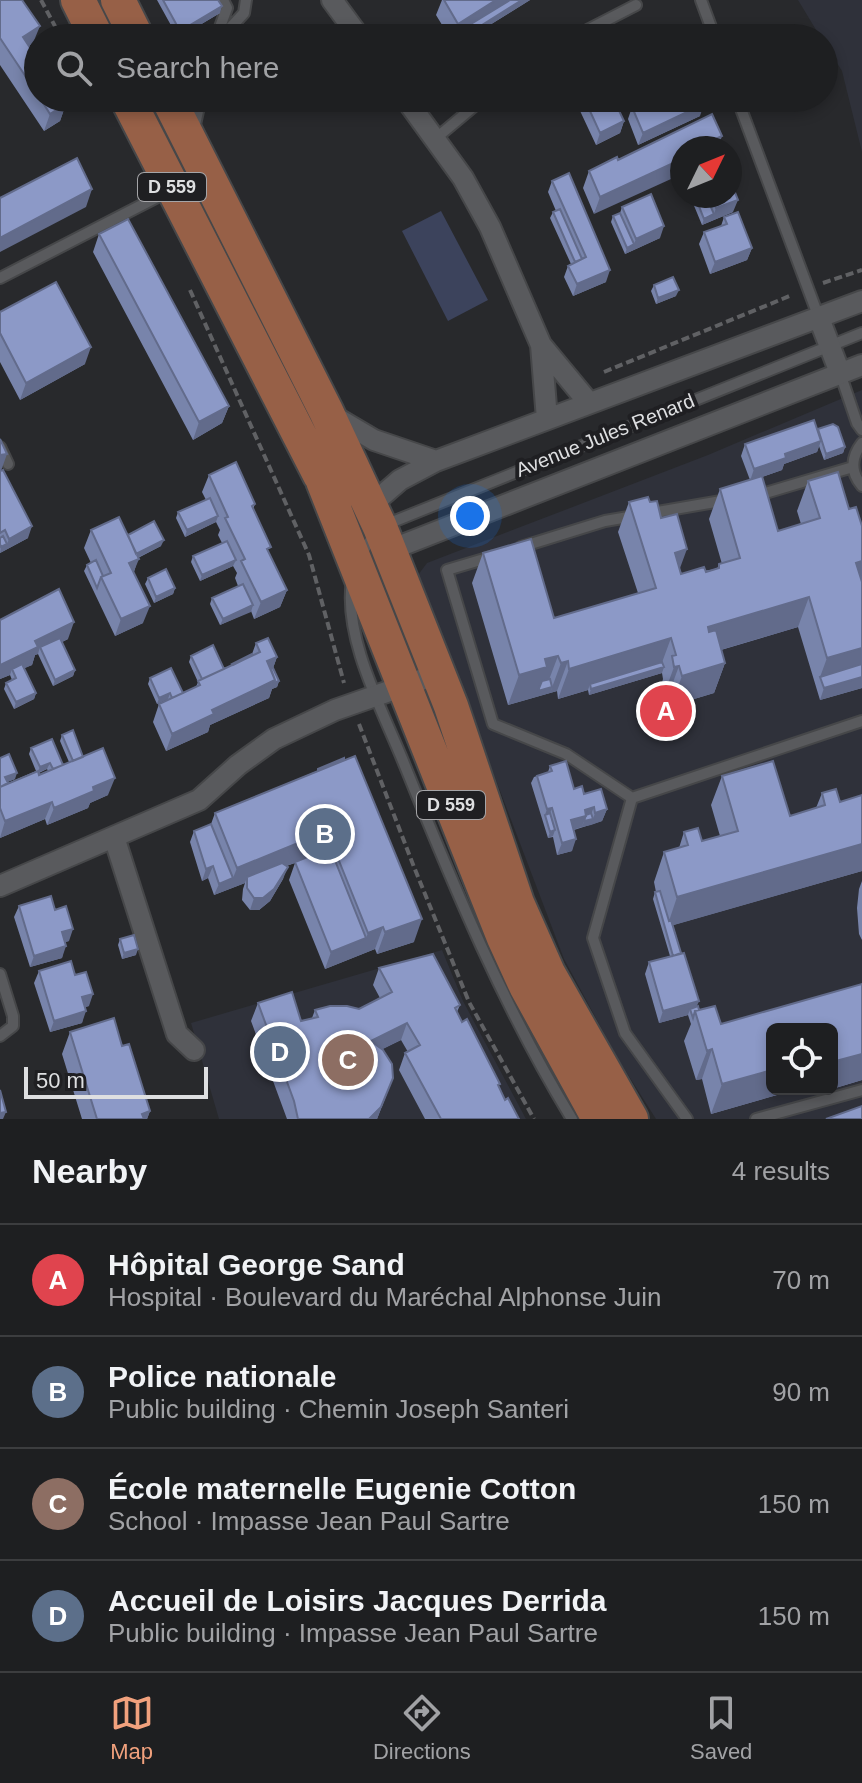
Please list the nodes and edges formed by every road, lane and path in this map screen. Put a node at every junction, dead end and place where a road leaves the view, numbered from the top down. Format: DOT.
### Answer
graph roads {
  1 [pos="41,0"];
  2 [pos="78,0"];
  3 [pos="118,0"];
  4 [pos="223,0"];
  5 [pos="246,0"];
  6 [pos="332,0"];
  7 [pos="701,0"];
  8 [pos="636,5"];
  9 [pos="54,24"];
  10 [pos="90,24"];
  11 [pos="130,24"];
  12 [pos="223,24"];
  13 [pos="233,24"];
  14 [pos="350,24"];
  15 [pos="599,24"];
  16 [pos="710,24"];
  17 [pos="134,112"];
  18 [pos="175,112"];
  19 [pos="198,112"];
  20 [pos="415,112"];
  21 [pos="467,112"];
  22 [pos="742,112"];
  23 [pos="435,139"];
  24 [pos="190,143"];
  25 [pos="173,189"];
  26 [pos="862,270"];
  27 [pos="0,278"];
  28 [pos="202,280"];
  29 [pos="806,289"];
  30 [pos="862,301"];
  31 [pos="819,318"];
  32 [pos="862,333"];
  33 [pos="541,345"];
  34 [pos="830,345"];
  35 [pos="862,365"];
  36 [pos="840,373"];
  37 [pos="599,376"];
  38 [pos="589,403"];
  39 [pos="326,411"];
  40 [pos="547,419"];
  41 [pos="862,430"];
  42 [pos="862,443"];
  43 [pos="0,447"];
  44 [pos="436,461"];
  45 [pos="8,464"];
  46 [pos="853,467"];
  47 [pos="862,486"];
  48 [pos="370,534"];
  49 [pos="438,674"];
  50 [pos="346,688"];
  51 [pos="390,691"];
  52 [pos="356,718"];
  53 [pos="862,721"];
  54 [pos="632,798"];
  55 [pos="114,837"];
  56 [pos="0,886"];
  57 [pos="0,974"];
  58 [pos="0,1036"];
  59 [pos="194,1050"];
  60 [pos="862,1090"];
  61 [pos="534,1119"];
  62 [pos="572,1119"];
  63 [pos="599,1119"];
  64 [pos="631,1119"];
  65 [pos="687,1119"];
  66 [pos="756,1119"];
  1 -- 9 [label="path"];
  2 -- 10 [label="main road"];
  3 -- 11 [label="main road"];
  4 -- 12 [label="lane"];
  5 -- 13 [label="lane"];
  6 -- 14 [label="street"];
  7 -- 16 [label="lane"];
  8 -- 15 [label="lane"];
  17 -- 25 [label="main road, D 559"];
  18 -- 24 [label="main road, D 559"];
  19 -- 24 [label="lane"];
  20 -- 23 [label="street"];
  21 -- 23 [label="lane"];
  22 -- 29 [label="lane"];
  23 -- 33 [label="street"];
  24 -- 39 [label="main road, D 559"];
  25 -- 27 [label="lane"];
  25 -- 28 [label="main road, D 559"];
  26 -- 29 [label="path"];
  28 -- 48 [label="main road"];
  28 -- 50 [label="path"];
  29 -- 31 [label="lane"];
  29 -- 37 [label="path"];
  30 -- 31 [label="street, Avenue Jules Renard"];
  31 -- 34 [label="street"];
  31 -- 38 [label="street, Avenue Jules Renard"];
  32 -- 34 [label="lane, Avenue Jules Renard"];
  33 -- 38 [label="street"];
  33 -- 40 [label="street"];
  34 -- 36 [label="street"];
  34 -- 48 [label="lane, Avenue Jules Renard"];
  35 -- 36 [label="street, Avenue Jules Renard"];
  36 -- 41 [label="lane"];
  36 -- 48 [label="street, Avenue Jules Renard"];
  38 -- 40 [label="street, Avenue Jules Renard"];
  39 -- 44 [label="street"];
  39 -- 48 [label="main road, D 559"];
  40 -- 44 [label="street, Avenue Jules Renard"];
  42 -- 46 [label="lane"];
  43 -- 45 [label="lane"];
  44 -- 48 [label="street, Avenue Jules Renard"];
  46 -- 47 [label="lane"];
  46 -- 54 [label="lane"];
  48 -- 49 [label="main road, D 559"];
  48 -- 51 [label="main road, D 559"];
  49 -- 51 [label="street"];
  49 -- 64 [label="main road, D 559"];
  51 -- 55 [label="street"];
  51 -- 62 [label="lane"];
  51 -- 63 [label="main road, D 559"];
  52 -- 61 [label="path"];
  53 -- 54 [label="lane"];
  54 -- 65 [label="lane"];
  55 -- 56 [label="street"];
  55 -- 59 [label="street"];
  57 -- 58 [label="lane"];
  60 -- 66 [label="lane"];
}
